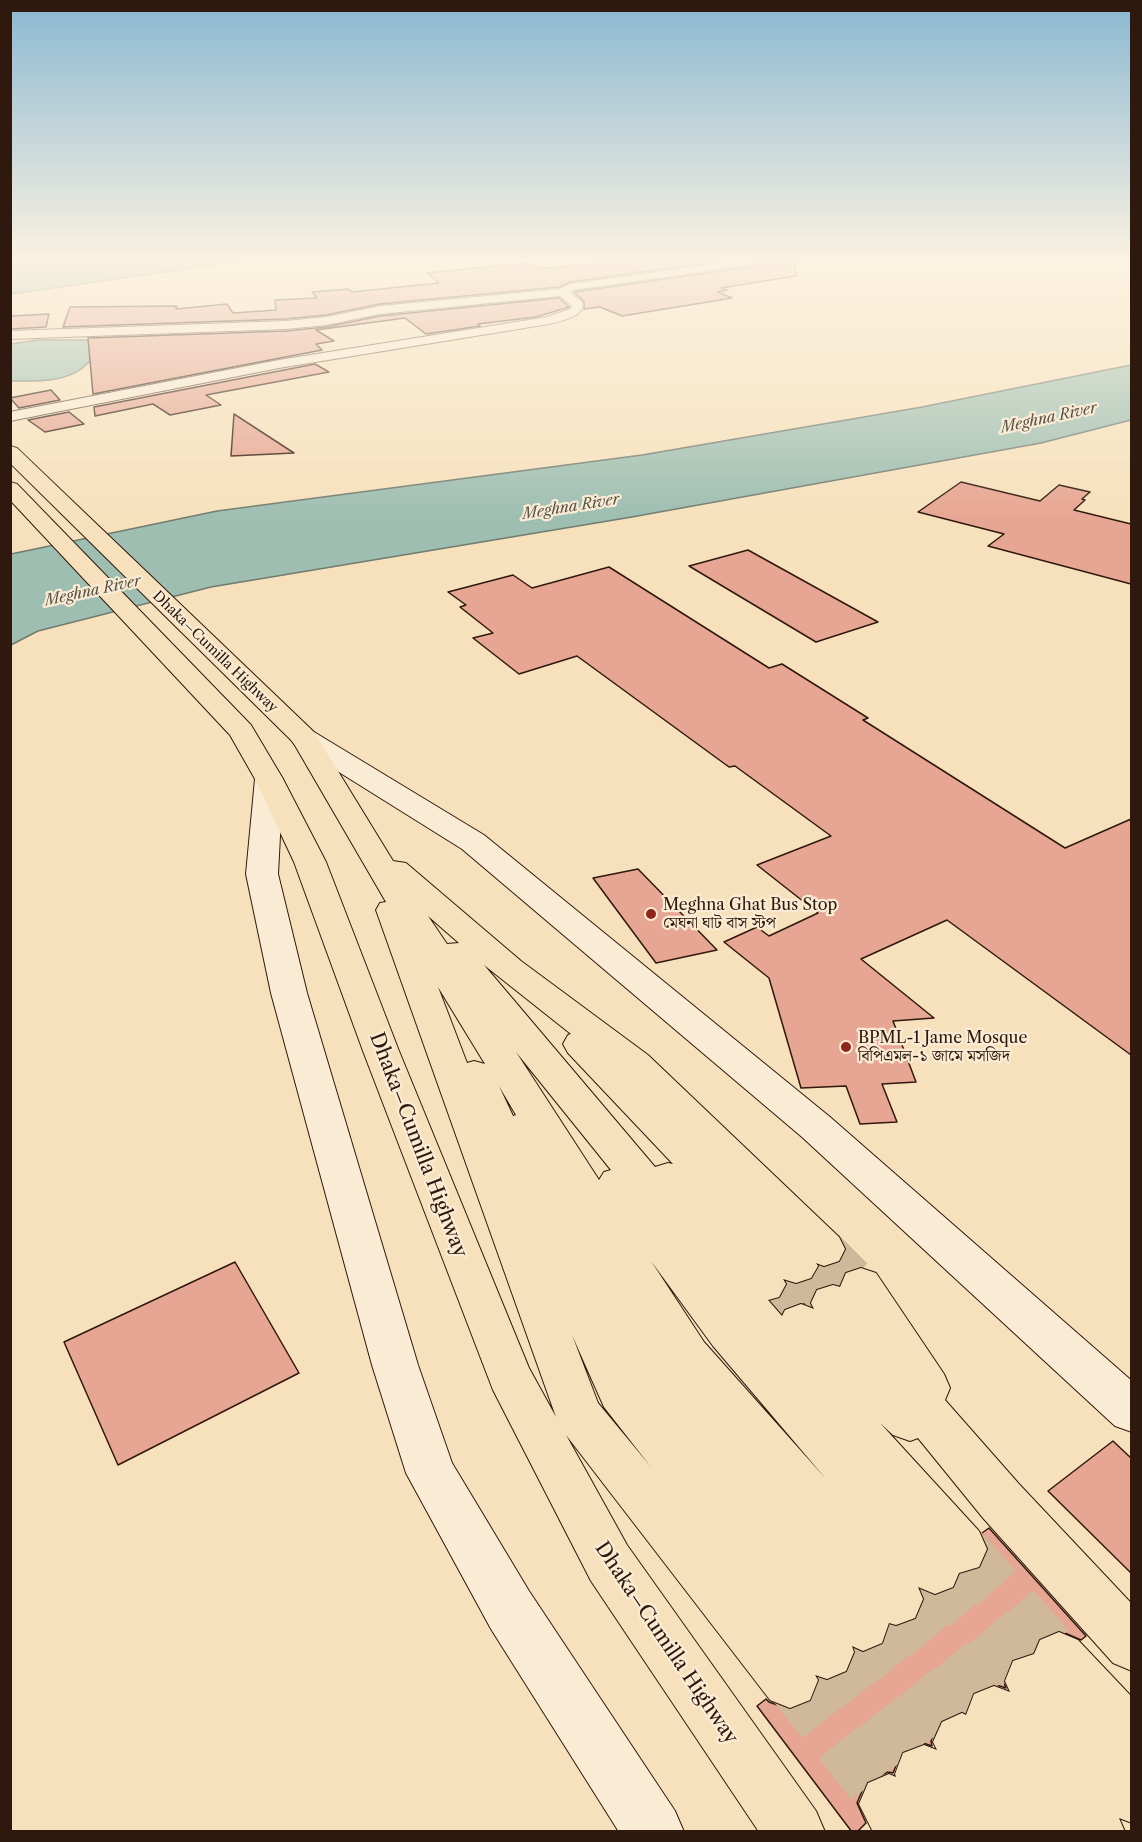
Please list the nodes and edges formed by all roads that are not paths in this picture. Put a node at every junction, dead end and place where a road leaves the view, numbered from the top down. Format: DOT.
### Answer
graph roads {
  1 [pos="378,348"];
  2 [pos="10,417"];
  3 [pos="10,452"];
  4 [pos="13,490"];
  5 [pos="304,738"];
  6 [pos="269,779"];
  7 [pos="368,847"];
  8 [pos="509,969"];
  9 [pos="1131,1411"];
  10 [pos="1000,1501"];
  11 [pos="948,1559"];
  12 [pos="896,1599"];
  13 [pos="863,1624"];
  14 [pos="1131,1644"];
  15 [pos="827,1652"];
  16 [pos="790,1680"];
  17 [pos="1131,1740"];
  18 [pos="967,1744"];
  19 [pos="1131,1794"];
  20 [pos="654,1832"];
  21 [pos="795,1832"];
  22 [pos="969,1832"];
  23 [pos="1037,1832"];
  24 [pos="1095,1832"];
  1 -- 2 [label="street"];
  3 -- 5 [label="highway, Dhaka–Cumilla Highway"];
  4 -- 6 [label="highway, Dhaka–Cumilla Highway"];
  5 -- 7 [label="highway, Dhaka–Cumilla Highway"];
  5 -- 9 [label="street"];
  6 -- 20 [label="street"];
  6 -- 21 [label="highway, Dhaka–Cumilla Highway"];
  7 -- 8 [label="highway, Dhaka–Cumilla Highway"];
  7 -- 11 [label="highway, Dhaka–Cumilla Highway"];
  7 -- 12 [label="highway, Dhaka–Cumilla Highway"];
  7 -- 13 [label="highway, Dhaka–Cumilla Highway"];
  7 -- 15 [label="highway, Dhaka–Cumilla Highway"];
  7 -- 16 [label="highway, Dhaka–Cumilla Highway"];
  8 -- 8 [label="highway, Dhaka–Cumilla Highway"];
  10 -- 10 [label="highway"];
  10 -- 14 [label="highway"];
  17 -- 18 [label="highway"];
  18 -- 19 [label="highway"];
  18 -- 22 [label="highway"];
  18 -- 23 [label="highway"];
  18 -- 24 [label="highway"];
}
